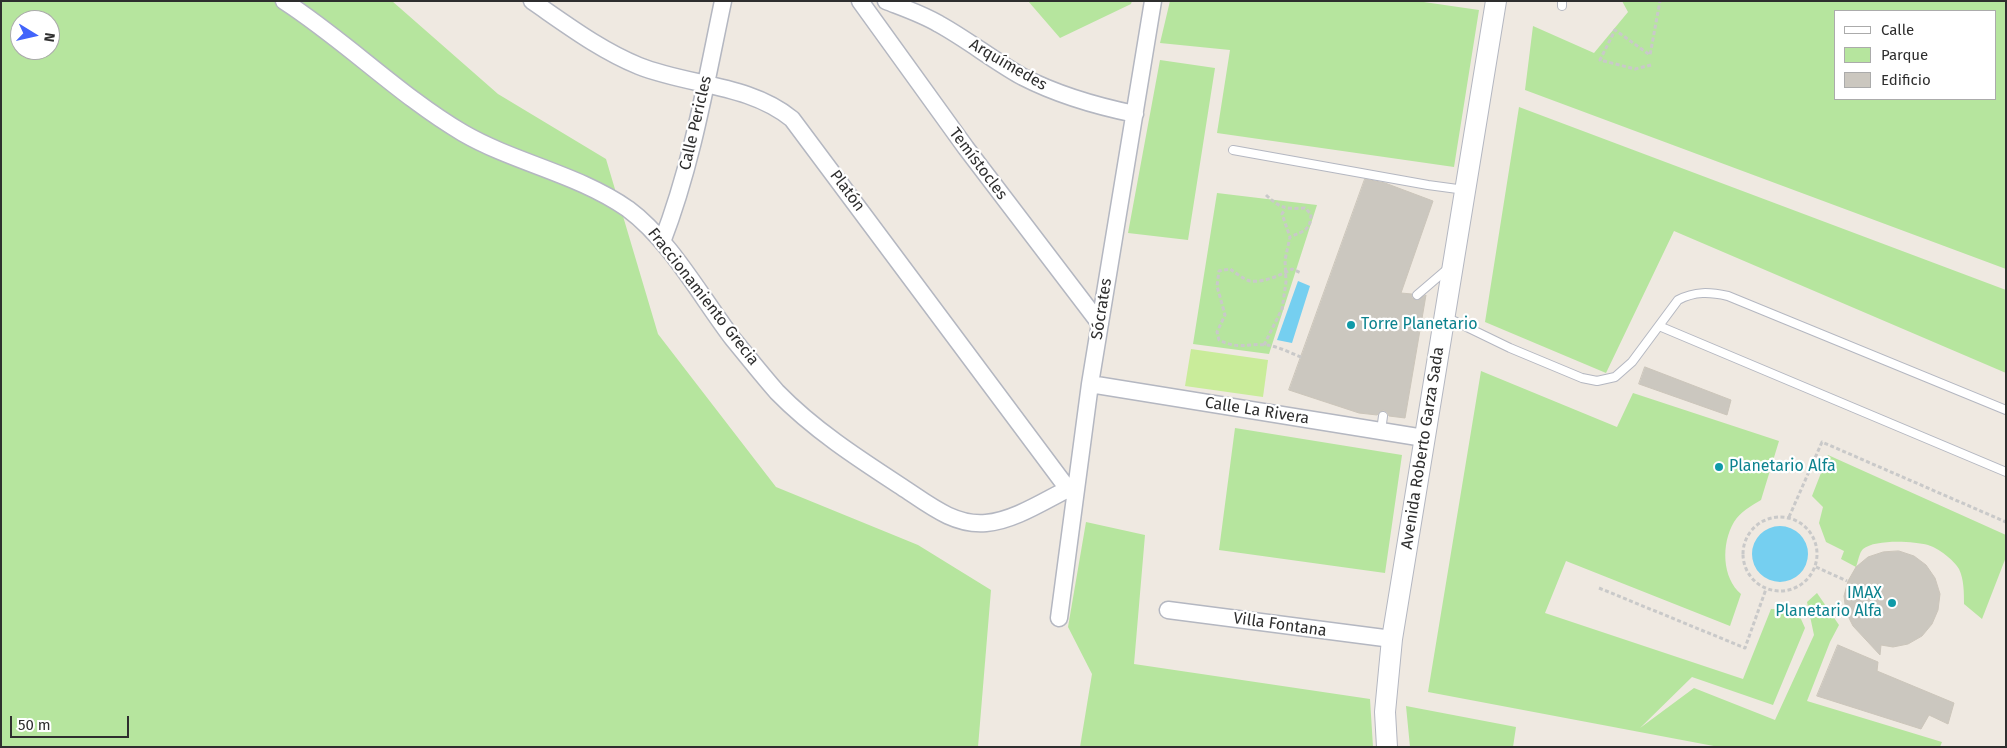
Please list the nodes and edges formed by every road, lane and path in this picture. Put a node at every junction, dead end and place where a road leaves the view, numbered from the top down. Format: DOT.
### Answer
graph roads {
  1 [pos="284,1"];
  2 [pos="532,1"];
  3 [pos="723,1"];
  4 [pos="860,1"];
  5 [pos="886,1"];
  6 [pos="1153,1"];
  7 [pos="1496,1"];
  8 [pos="1660,1"];
  9 [pos="1651,64"];
  10 [pos="705,84"];
  11 [pos="1135,114"];
  12 [pos="1233,150"];
  13 [pos="1465,190"];
  14 [pos="1266,195"];
  15 [pos="1285,208"];
  16 [pos="1290,237"];
  17 [pos="662,242"];
  18 [pos="1452,270"];
  19 [pos="1286,273"];
  20 [pos="1301,273"];
  21 [pos="1417,295"];
  22 [pos="1444,317"];
  23 [pos="1100,324"];
  24 [pos="1659,326"];
  25 [pos="1264,345"];
  26 [pos="1300,357"];
  27 [pos="1090,384"];
  28 [pos="2006,410"];
  29 [pos="1424,438"];
  30 [pos="2006,472"];
  31 [pos="1072,490"];
  32 [pos="1789,517"];
  33 [pos="2006,522"];
  34 [pos="1816,567"];
  35 [pos="1848,581"];
  36 [pos="1599,588"];
  37 [pos="1766,589"];
  38 [pos="1168,610"];
  39 [pos="1059,618"];
  40 [pos="1392,639"];
  41 [pos="1387,747"];
  1 -- 17 [label="street, Fraccionamiento Grecia"];
  2 -- 10 [label="street, Platón"];
  3 -- 10 [label="street, Calle Pericles"];
  4 -- 23 [label="street, Temístocles"];
  5 -- 11 [label="street, Arquímedes"];
  6 -- 11 [label="street, Sócrates"];
  7 -- 13 [label="street, Avenida Roberto Garza Sada"];
  8 -- 9 [label="path"];
  10 -- 17 [label="street, Calle Pericles"];
  10 -- 31 [label="street, Platón"];
  11 -- 23 [label="street, Sócrates"];
  12 -- 13 [label="lane"];
  13 -- 18 [label="street, Avenida Roberto Garza Sada"];
  14 -- 15 [label="path"];
  15 -- 16 [label="path"];
  15 -- 16 [label="path"];
  16 -- 19 [label="path"];
  17 -- 31 [label="street, Fraccionamiento Grecia"];
  18 -- 21 [label="lane"];
  18 -- 22 [label="street, Avenida Roberto Garza Sada"];
  19 -- 20 [label="path"];
  19 -- 25 [label="path"];
  19 -- 25 [label="path"];
  22 -- 24 [label="lane"];
  22 -- 29 [label="street, Avenida Roberto Garza Sada"];
  23 -- 27 [label="street, Sócrates"];
  24 -- 28 [label="lane"];
  24 -- 30 [label="lane"];
  25 -- 26 [label="path"];
  27 -- 29 [label="street, Calle La Rivera"];
  27 -- 31 [label="street, Sócrates"];
  29 -- 40 [label="street, Avenida Roberto Garza Sada"];
  31 -- 39 [label="street, Sócrates"];
  32 -- 33 [label="path"];
  32 -- 34 [label="path"];
  32 -- 37 [label="path"];
  34 -- 35 [label="path"];
  34 -- 37 [label="path"];
  36 -- 37 [label="path"];
  38 -- 40 [label="street, Villa Fontana"];
  40 -- 41 [label="street, Avenida Roberto Garza Sada"];
}
